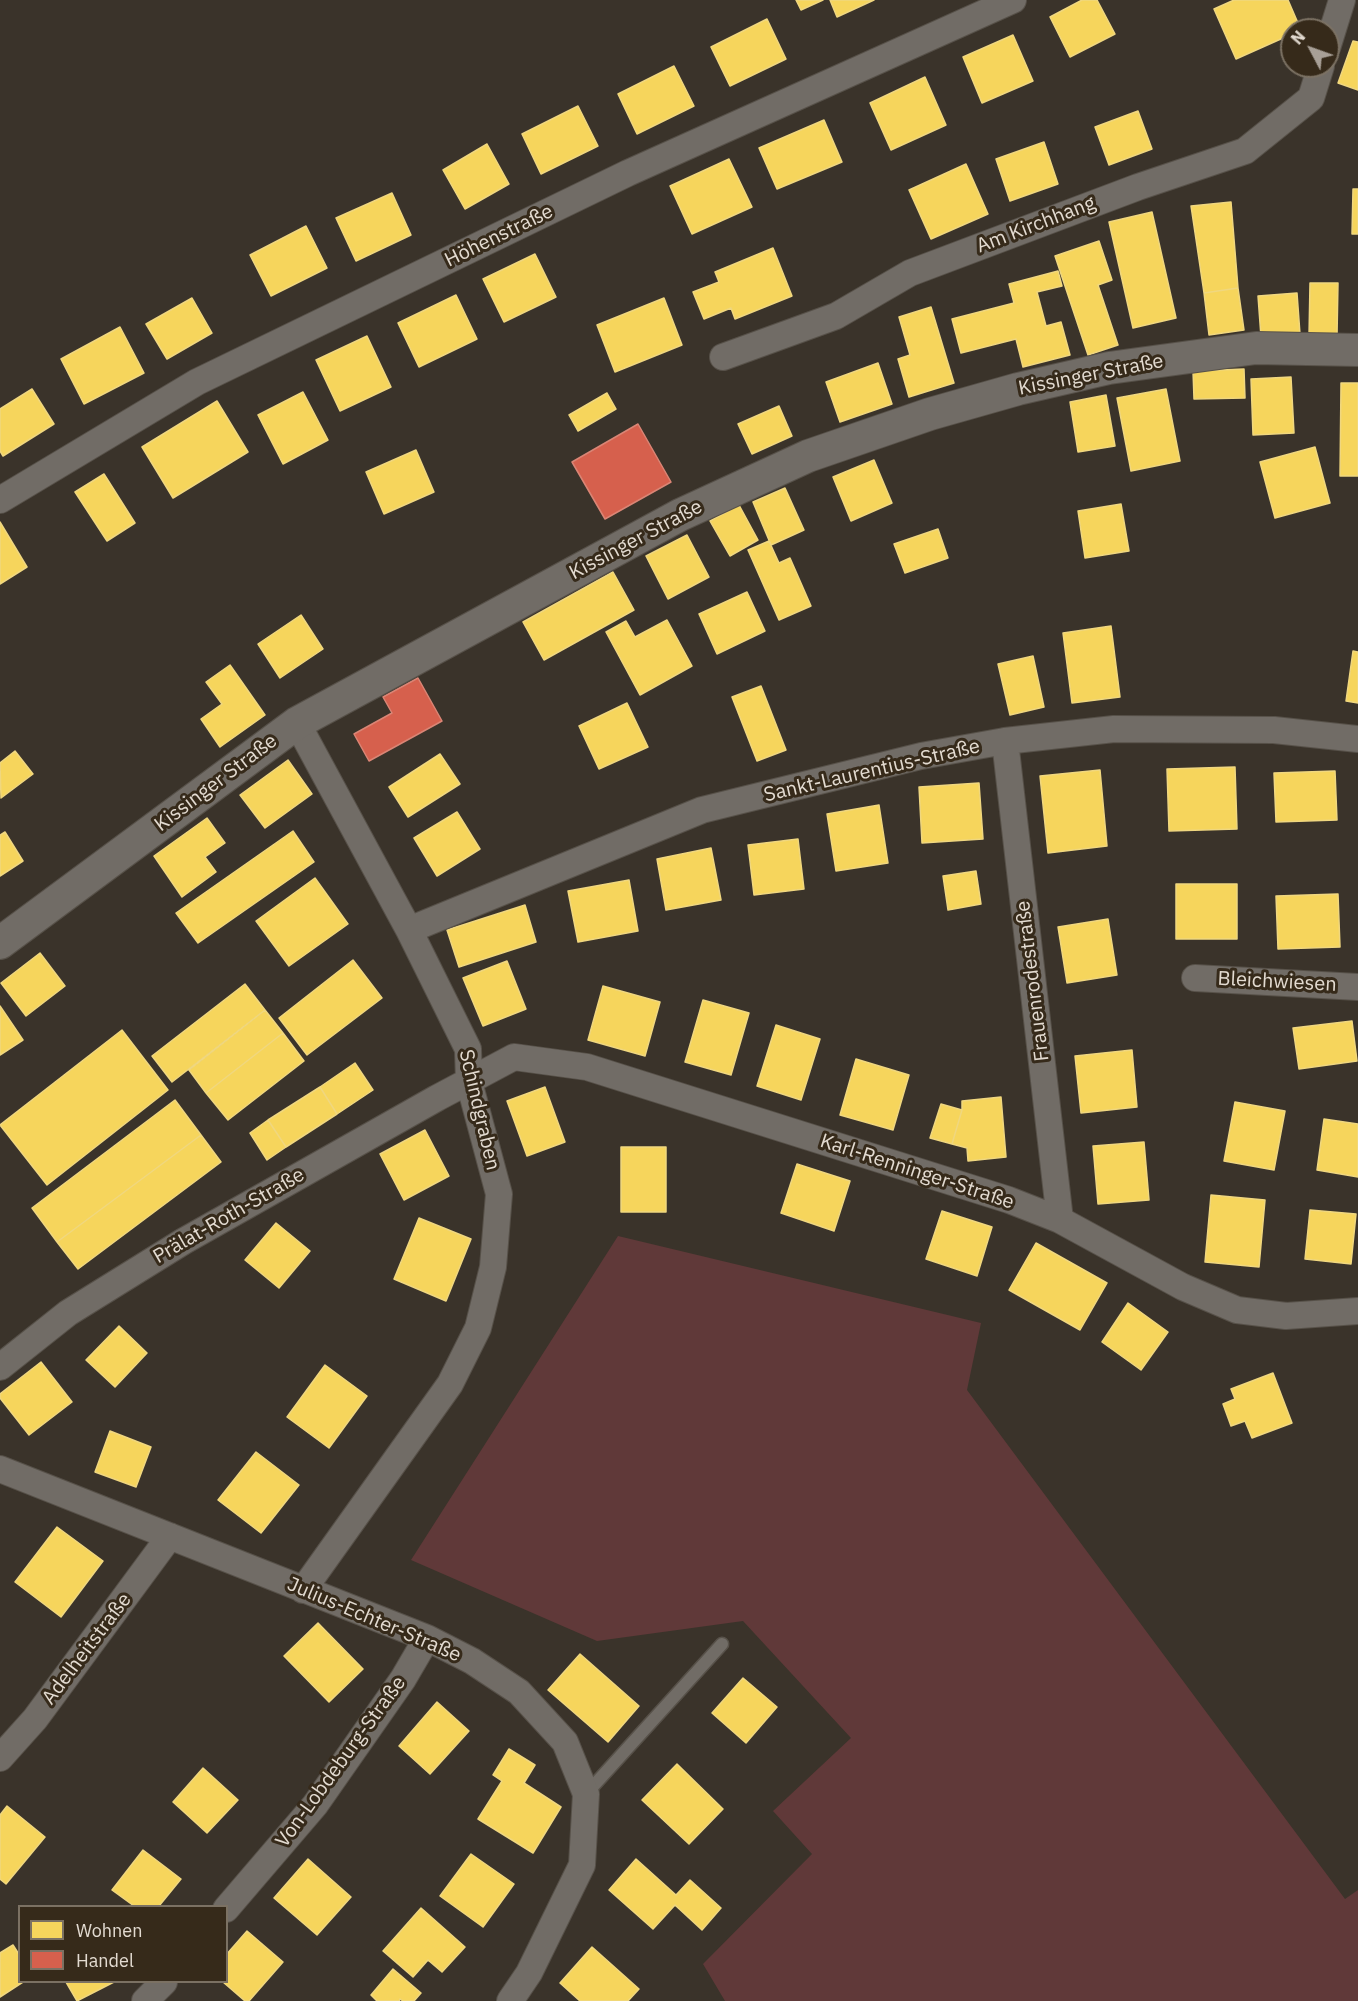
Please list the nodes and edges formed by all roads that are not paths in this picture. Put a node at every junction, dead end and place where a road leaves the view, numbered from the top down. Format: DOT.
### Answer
graph roads {
  1 [pos="1013,0"];
  2 [pos="1342,0"];
  3 [pos="1336,18"];
  4 [pos="1317,78"];
  5 [pos="1358,350"];
  6 [pos="723,357"];
  7 [pos="0,500"];
  8 [pos="297,723"];
  9 [pos="1358,739"];
  10 [pos="1005,741"];
  11 [pos="409,930"];
  12 [pos="0,943"];
  13 [pos="1195,978"];
  14 [pos="1358,987"];
  15 [pos="469,1082"];
  16 [pos="1060,1220"];
  17 [pos="1358,1311"];
  18 [pos="0,1367"];
  19 [pos="0,1469"];
  20 [pos="170,1536"];
  21 [pos="303,1590"];
  22 [pos="427,1638"];
  23 [pos="722,1644"];
  24 [pos="0,1758"];
  25 [pos="586,1794"];
  26 [pos="228,1907"];
  27 [pos="163,1983"];
  28 [pos="145,2001"];
  29 [pos="510,2001"];
  1 -- 7 [label="street, Höhenstraße"];
  2 -- 3 [label="street"];
  4 -- 6 [label="street, Am Kirchhang"];
  5 -- 8 [label="street, Kissinger Straße"];
  8 -- 11 [label="street, Schindgraben"];
  8 -- 12 [label="street, Kissinger Straße"];
  9 -- 10 [label="street, Sankt-Laurentius-Straße"];
  10 -- 11 [label="street, Sankt-Laurentius-Straße"];
  10 -- 16 [label="street, Frauenrodestraße"];
  11 -- 15 [label="street, Schindgraben"];
  13 -- 14 [label="street, Bleichwiesen"];
  15 -- 16 [label="street, Karl-Renninger-Straße"];
  15 -- 18 [label="street, Prälat-Roth-Straße"];
  15 -- 21 [label="street, Schindgraben"];
  16 -- 17 [label="street, Karl-Renninger-Straße"];
  19 -- 20 [label="street, Julius-Echter-Straße"];
  20 -- 21 [label="street, Julius-Echter-Straße"];
  20 -- 24 [label="street, Adelheitstraße"];
  21 -- 22 [label="street, Julius-Echter-Straße"];
  22 -- 25 [label="street, Julius-Echter-Straße"];
  22 -- 26 [label="street, Von-Lobdeburg-Straße"];
  23 -- 25 [label="lane"];
  25 -- 29 [label="street, Julius-Echter-Straße"];
  27 -- 28 [label="street"];
}
